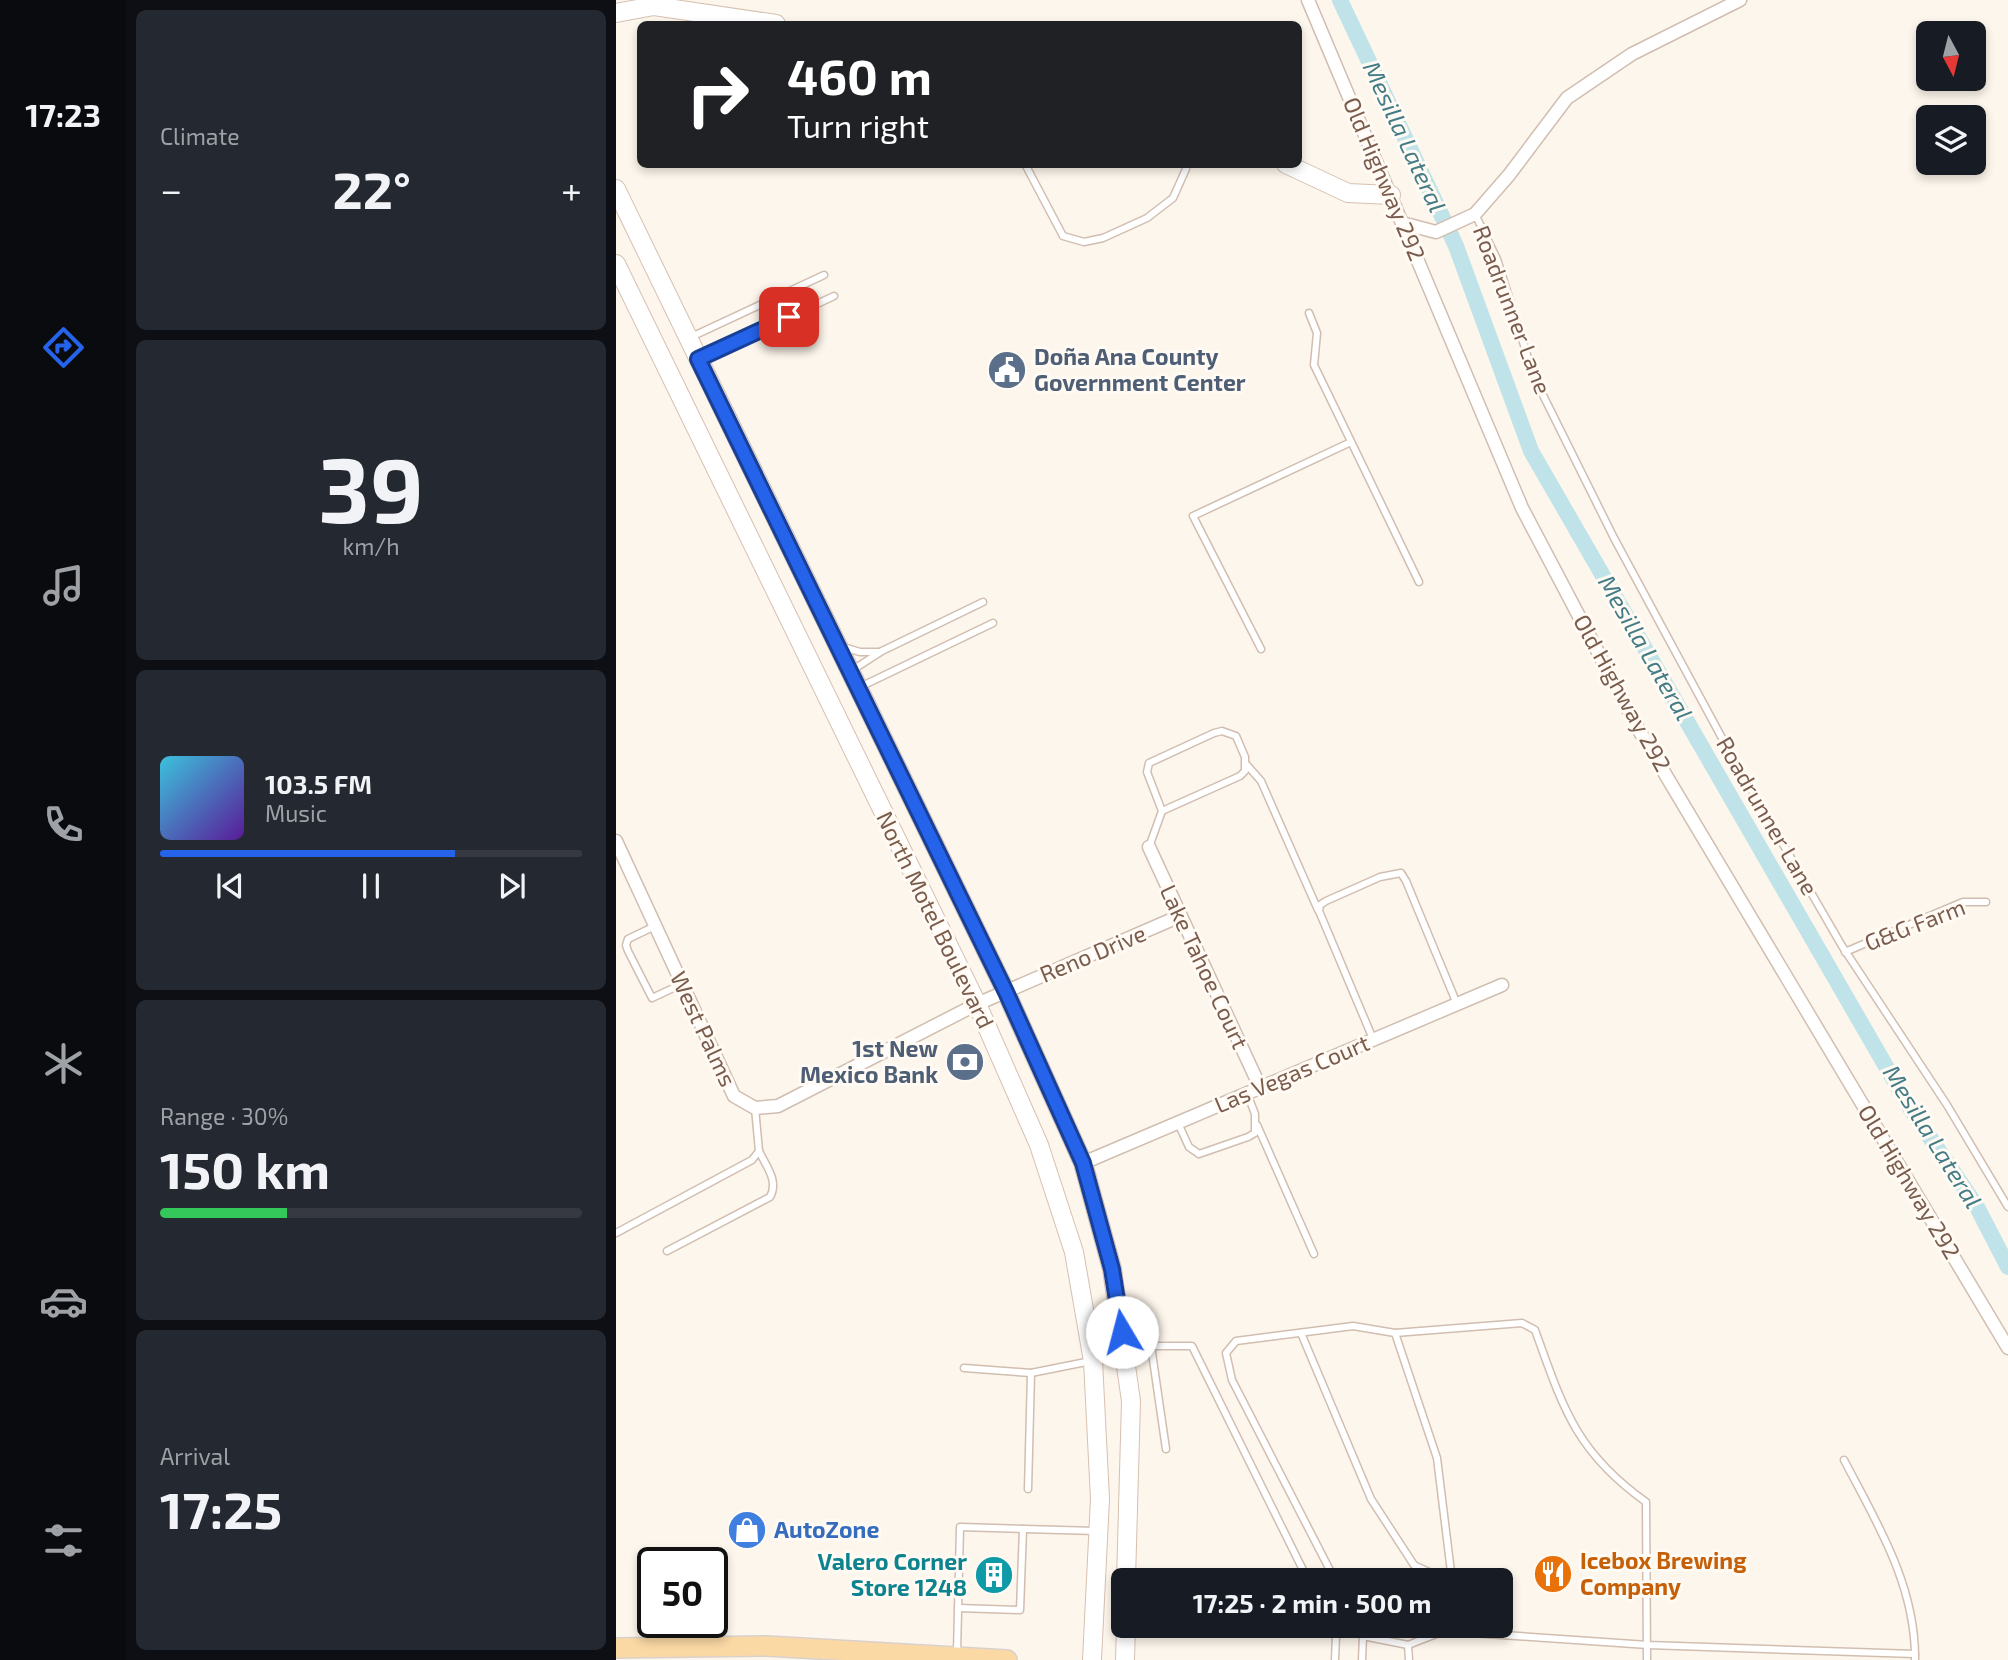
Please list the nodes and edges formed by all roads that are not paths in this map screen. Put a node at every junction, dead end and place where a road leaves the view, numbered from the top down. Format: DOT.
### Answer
graph roads {
  1 [pos="1308,0"];
  2 [pos="1740,0"];
  3 [pos="616,13"];
  4 [pos="756,21"];
  5 [pos="1027,168"];
  6 [pos="1295,168"];
  7 [pos="1186,169"];
  8 [pos="616,189"];
  9 [pos="1391,195"];
  10 [pos="1470,216"];
  11 [pos="1402,223"];
  12 [pos="616,264"];
  13 [pos="824,275"];
  14 [pos="834,296"];
  15 [pos="1309,313"];
  16 [pos="688,338"];
  17 [pos="658,351"];
  18 [pos="698,359"];
  19 [pos="669,373"];
  20 [pos="1351,442"];
  21 [pos="1419,582"];
  22 [pos="983,602"];
  23 [pos="993,623"];
  24 [pos="835,641"];
  25 [pos="1261,649"];
  26 [pos="882,652"];
  27 [pos="854,679"];
  28 [pos="825,692"];
  29 [pos="1246,764"];
  30 [pos="1161,811"];
  31 [pos="616,841"];
  32 [pos="1149,847"];
  33 [pos="1986,902"];
  34 [pos="1319,912"];
  35 [pos="1180,916"];
  36 [pos="655,926"];
  37 [pos="1845,952"];
  38 [pos="682,984"];
  39 [pos="1502,985"];
  40 [pos="1006,992"];
  41 [pos="977,1004"];
  42 [pos="1457,1004"];
  43 [pos="1373,1039"];
  44 [pos="1260,1087"];
  45 [pos="1247,1093"];
  46 [pos="755,1108"];
  47 [pos="1178,1122"];
  48 [pos="1257,1125"];
  49 [pos="759,1151"];
  50 [pos="1083,1163"];
  51 [pos="2008,1208"];
  52 [pos="616,1233"];
  53 [pos="667,1251"];
  54 [pos="1314,1254"];
  55 [pos="1301,1333"];
  56 [pos="1395,1333"];
  57 [pos="1151,1346"];
  58 [pos="2008,1349"];
  59 [pos="1125,1353"];
  60 [pos="1093,1361"];
  61 [pos="964,1368"];
  62 [pos="1031,1373"];
  63 [pos="1166,1448"];
  64 [pos="1844,1460"];
  65 [pos="1028,1489"];
  66 [pos="1023,1529"];
  67 [pos="1098,1531"];
  68 [pos="1126,1568"];
  69 [pos="1302,1568"];
  70 [pos="1329,1568"];
  71 [pos="1420,1568"];
  72 [pos="1451,1568"];
  73 [pos="958,1608"];
  74 [pos="1513,1634"];
  75 [pos="1126,1638"];
  76 [pos="1336,1638"];
  77 [pos="1363,1638"];
  78 [pos="1373,1638"];
  79 [pos="1425,1638"];
  80 [pos="1408,1645"];
  81 [pos="1648,1645"];
  82 [pos="616,1648"];
  83 [pos="767,1653"];
  84 [pos="956,1657"];
  85 [pos="1915,1657"];
  86 [pos="1007,1660"];
  87 [pos="1092,1660"];
  88 [pos="1125,1660"];
  89 [pos="1335,1660"];
  90 [pos="1362,1660"];
  91 [pos="1409,1660"];
  92 [pos="1647,1660"];
  1 -- 9 [label="street, Old Highway 292"];
  2 -- 10 [label="street, Roadrunner Lane"];
  3 -- 4 [label="main road"];
  5 -- 7 [label="lane"];
  6 -- 9 [label="main road"];
  8 -- 16 [label="main road, North Motel Boulevard"];
  9 -- 11 [label="street, Old Highway 292"];
  10 -- 11 [label="street, Roadrunner Lane"];
  10 -- 37 [label="lane, Roadrunner Lane"];
  11 -- 58 [label="street, Old Highway 292"];
  12 -- 17 [label="main road, North Motel Boulevard"];
  13 -- 16 [label="lane"];
  14 -- 18 [label="lane"];
  15 -- 20 [label="lane"];
  16 -- 17 [label="main road"];
  16 -- 18 [label="main road, North Motel Boulevard"];
  17 -- 19 [label="main road, North Motel Boulevard"];
  18 -- 19 [label="main road"];
  18 -- 24 [label="main road, North Motel Boulevard"];
  19 -- 28 [label="main road, North Motel Boulevard"];
  20 -- 21 [label="lane"];
  20 -- 25 [label="lane"];
  22 -- 26 [label="lane"];
  23 -- 27 [label="lane"];
  24 -- 26 [label="lane"];
  24 -- 27 [label="main road, North Motel Boulevard"];
  26 -- 27 [label="lane"];
  27 -- 28 [label="main road"];
  27 -- 40 [label="main road, North Motel Boulevard"];
  28 -- 41 [label="main road, North Motel Boulevard"];
  29 -- 30 [label="lane"];
  29 -- 30 [label="lane"];
  29 -- 34 [label="lane"];
  30 -- 32 [label="lane"];
  31 -- 36 [label="street, West Palms"];
  32 -- 35 [label="street, Lake Tahoe Court"];
  33 -- 37 [label="lane, G&G Farm"];
  34 -- 42 [label="lane"];
  34 -- 43 [label="lane"];
  35 -- 40 [label="street, Reno Drive"];
  35 -- 44 [label="street, Lake Tahoe Court"];
  36 -- 38 [label="street, West Palms"];
  36 -- 38 [label="lane"];
  37 -- 51 [label="lane, Roadrunner Lane"];
  38 -- 46 [label="street, West Palms"];
  39 -- 42 [label="street, Las Vegas Court"];
  40 -- 41 [label="street, West Palms"];
  40 -- 50 [label="main road, North Motel Boulevard"];
  41 -- 46 [label="street, West Palms"];
  41 -- 60 [label="main road, North Motel Boulevard"];
  42 -- 43 [label="street, Las Vegas Court"];
  43 -- 44 [label="street, Las Vegas Court"];
  44 -- 45 [label="street, Las Vegas Court"];
  45 -- 47 [label="street, Las Vegas Court"];
  45 -- 48 [label="lane"];
  46 -- 49 [label="lane"];
  47 -- 48 [label="lane"];
  47 -- 50 [label="street, Las Vegas Court"];
  48 -- 54 [label="lane"];
  49 -- 52 [label="lane"];
  49 -- 53 [label="lane"];
  50 -- 59 [label="main road, North Motel Boulevard"];
  55 -- 56 [label="lane"];
  55 -- 70 [label="lane"];
  55 -- 71 [label="lane"];
  56 -- 72 [label="lane"];
  56 -- 81 [label="lane"];
  57 -- 59 [label="lane"];
  57 -- 63 [label="lane"];
  57 -- 69 [label="lane"];
  59 -- 60 [label="main road"];
  59 -- 68 [label="main road, North Motel Boulevard"];
  60 -- 62 [label="lane"];
  60 -- 67 [label="main road, North Motel Boulevard"];
  61 -- 62 [label="lane"];
  62 -- 65 [label="lane"];
  64 -- 85 [label="lane"];
  66 -- 67 [label="lane"];
  66 -- 73 [label="lane"];
  66 -- 73 [label="lane"];
  67 -- 87 [label="main road, North Motel Boulevard"];
  73 -- 84 [label="lane"];
  74 -- 81 [label="lane"];
  75 -- 88 [label="main road"];
  76 -- 89 [label="lane"];
  77 -- 90 [label="lane"];
  78 -- 80 [label="lane"];
  79 -- 80 [label="lane"];
  80 -- 91 [label="lane"];
  81 -- 85 [label="lane"];
  81 -- 92 [label="lane"];
  82 -- 83 [label="main road"];
  83 -- 84 [label="main road"];
  84 -- 86 [label="main road"];
}
